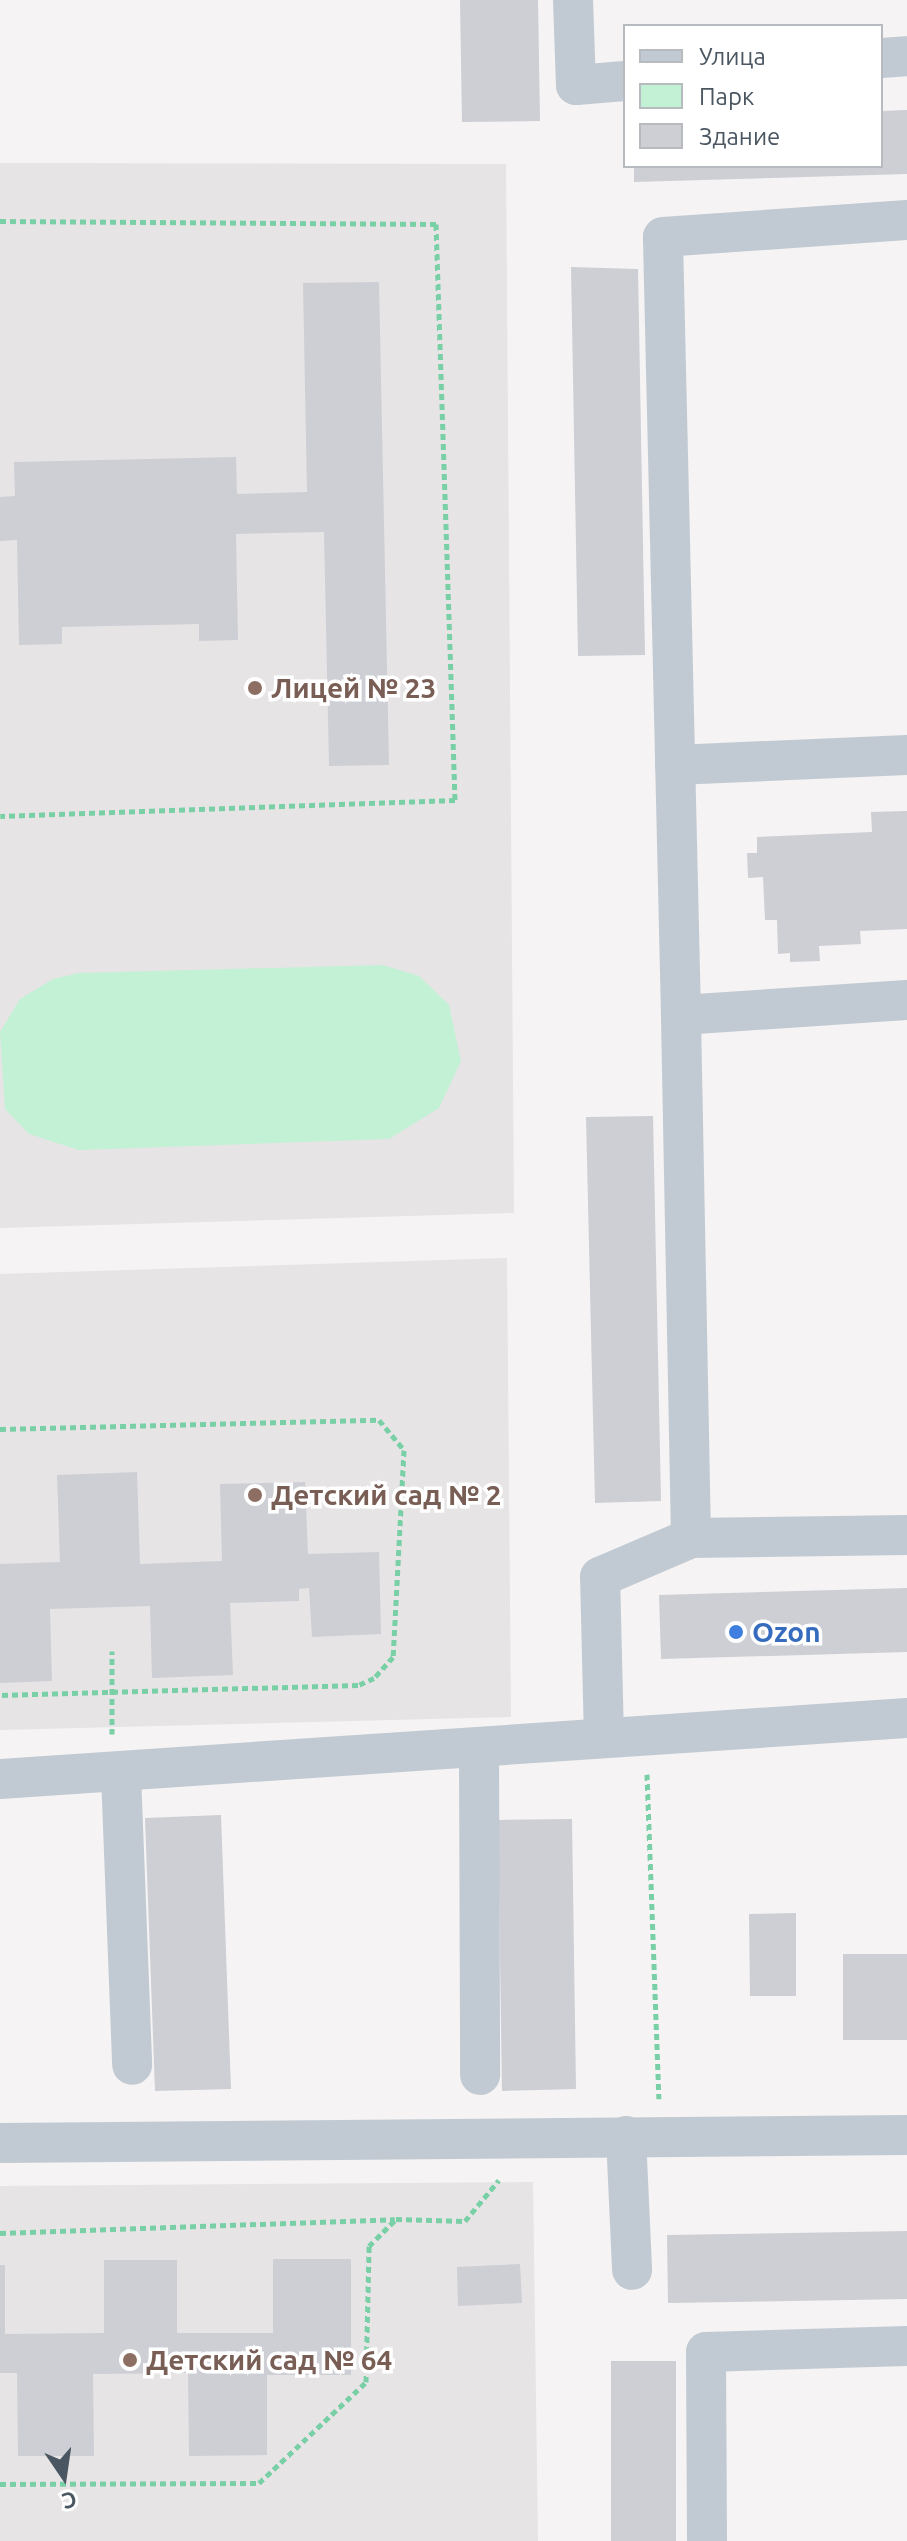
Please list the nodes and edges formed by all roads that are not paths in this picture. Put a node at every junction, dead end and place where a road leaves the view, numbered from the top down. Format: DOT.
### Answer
graph roads {
  1 [pos="573,0"];
  2 [pos="907,56"];
  3 [pos="883,58"];
  4 [pos="623,81"];
  5 [pos="907,220"];
  6 [pos="907,755"];
  7 [pos="675,765"];
  8 [pos="907,1000"];
  9 [pos="681,1015"];
  10 [pos="907,1535"];
  11 [pos="691,1538"];
  12 [pos="907,1718"];
  13 [pos="604,1738"];
  14 [pos="479,1749"];
  15 [pos="121,1774"];
  16 [pos="0,1779"];
  17 [pos="132,2065"];
  18 [pos="480,2075"];
  19 [pos="907,2135"];
  20 [pos="644,2136"];
  21 [pos="0,2143"];
  22 [pos="632,2270"];
  23 [pos="907,2346"];
  24 [pos="707,2541"];
  1 -- 4 [label="lane"];
  2 -- 3 [label="lane"];
  5 -- 7 [label="lane"];
  6 -- 7 [label="lane"];
  7 -- 9 [label="lane"];
  8 -- 9 [label="lane"];
  9 -- 11 [label="lane"];
  10 -- 11 [label="lane"];
  11 -- 13 [label="lane"];
  12 -- 13 [label="lane"];
  13 -- 14 [label="lane"];
  14 -- 15 [label="lane"];
  14 -- 18 [label="lane"];
  15 -- 16 [label="lane"];
  15 -- 17 [label="lane"];
  19 -- 20 [label="lane"];
  20 -- 21 [label="lane"];
  20 -- 22 [label="lane"];
  23 -- 24 [label="lane"];
}
